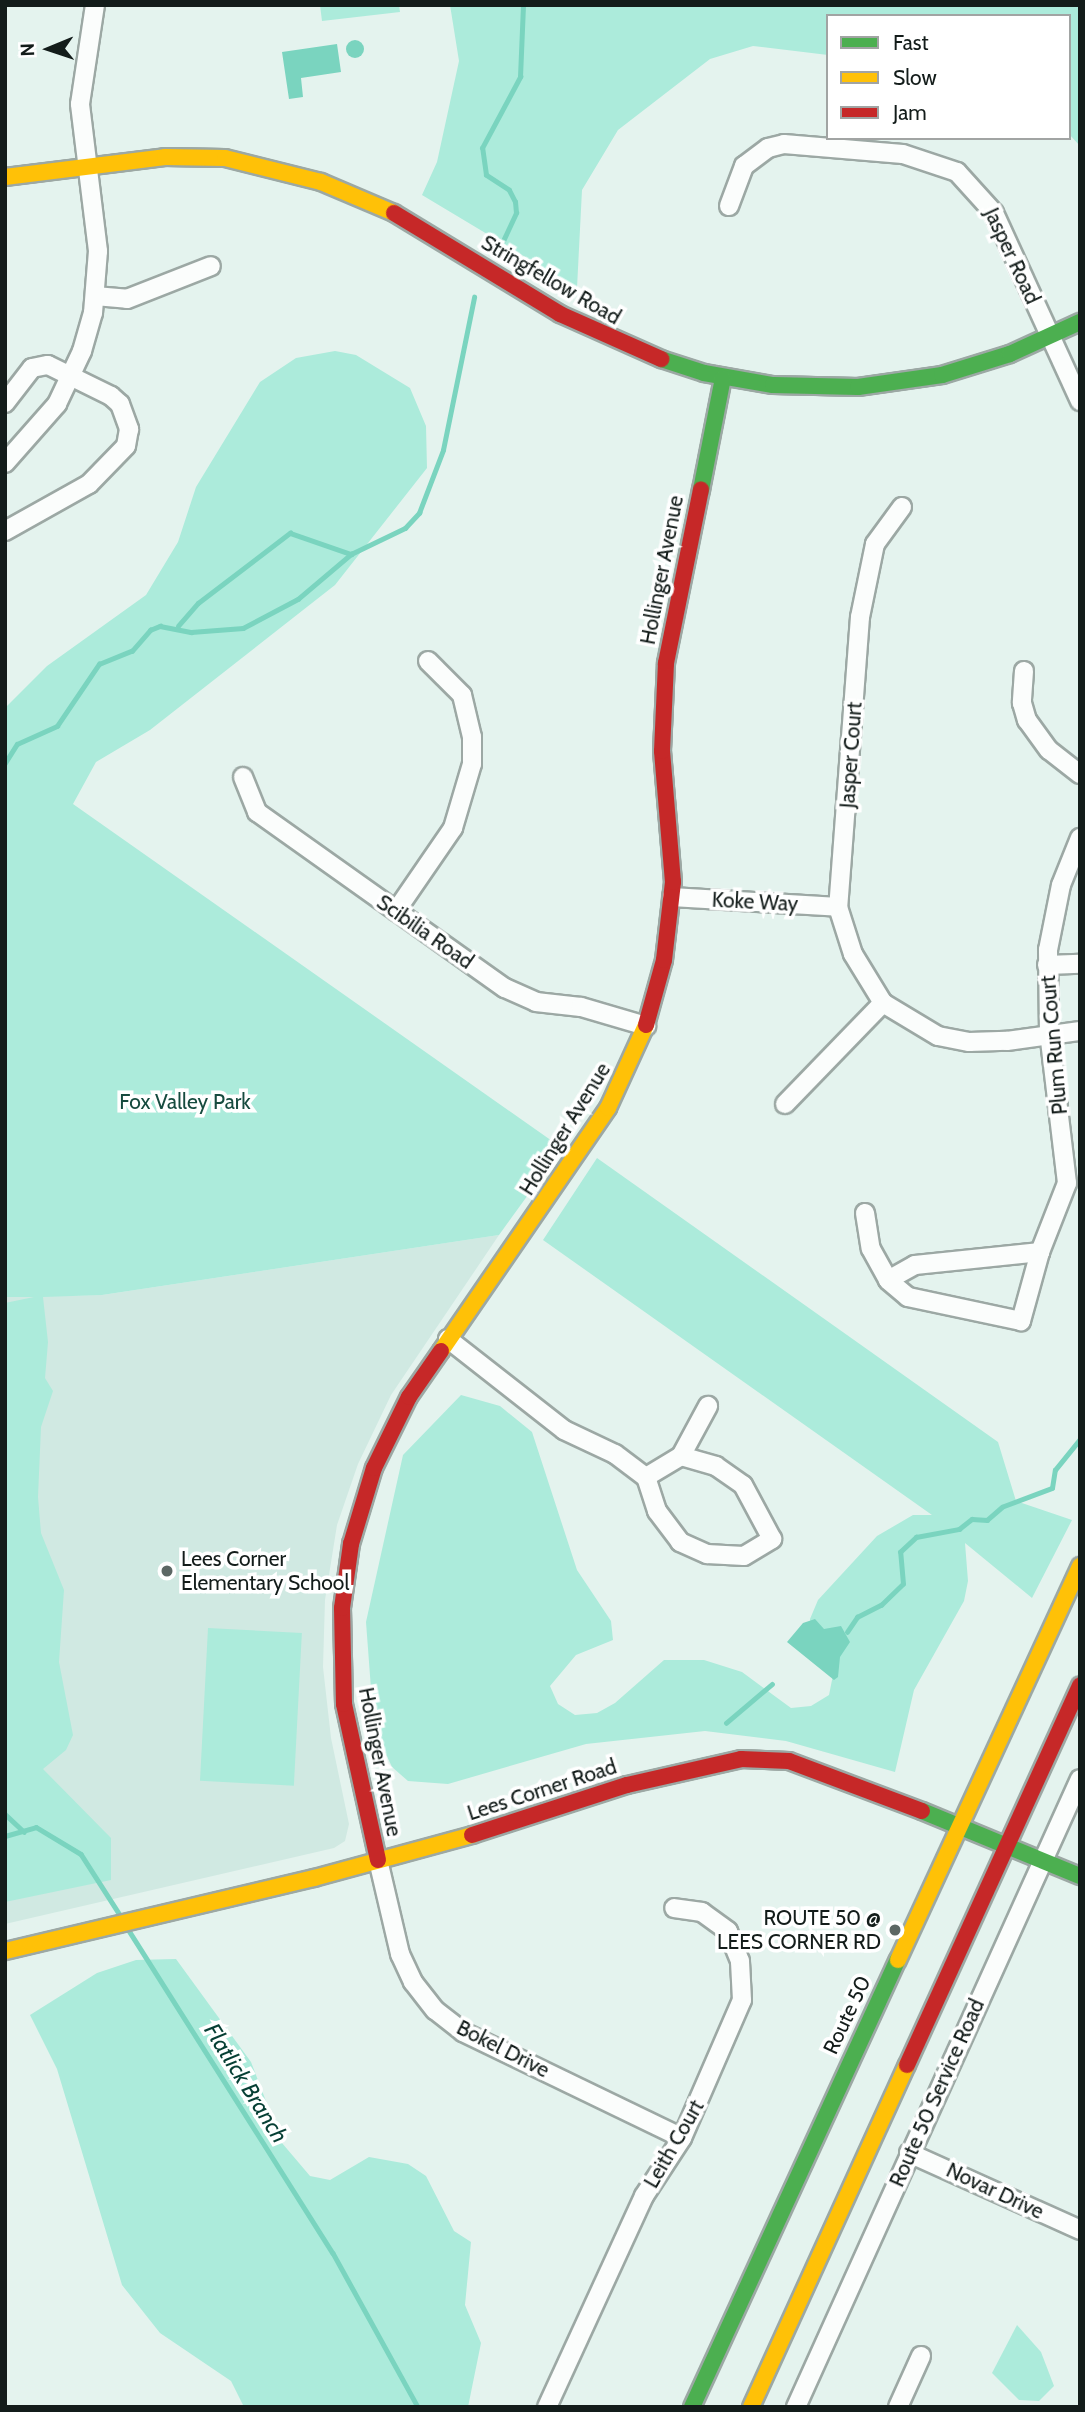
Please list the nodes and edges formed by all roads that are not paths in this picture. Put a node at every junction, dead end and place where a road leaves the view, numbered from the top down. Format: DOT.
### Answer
graph roads {
  1 [pos="95,5"];
  2 [pos="90,167"];
  3 [pos="5,177"];
  4 [pos="729,206"];
  5 [pos="211,266"];
  6 [pos="95,296"];
  7 [pos="1080,322"];
  8 [pos="1049,334"];
  9 [pos="73,375"];
  10 [pos="723,378"];
  11 [pos="1080,401"];
  12 [pos="5,402"];
  13 [pos="5,463"];
  14 [pos="902,507"];
  15 [pos="5,531"];
  16 [pos="428,661"];
  17 [pos="1024,671"];
  18 [pos="1080,774"];
  19 [pos="243,777"];
  20 [pos="1080,838"];
  21 [pos="672,897"];
  22 [pos="838,907"];
  23 [pos="396,911"];
  24 [pos="1080,964"];
  25 [pos="1047,965"];
  26 [pos="883,1003"];
  27 [pos="646,1026"];
  28 [pos="1080,1031"];
  29 [pos="1049,1033"];
  30 [pos="785,1104"];
  31 [pos="865,1213"];
  32 [pos="1040,1252"];
  33 [pos="888,1280"];
  34 [pos="448,1339"];
  35 [pos="708,1406"];
  36 [pos="681,1456"];
  37 [pos="646,1477"];
  38 [pos="1080,1566"];
  39 [pos="1080,1686"];
  40 [pos="1080,1779"];
  41 [pos="960,1824"];
  42 [pos="1009,1846"];
  43 [pos="378,1860"];
  44 [pos="1043,1860"];
  45 [pos="1080,1876"];
  46 [pos="674,1908"];
  47 [pos="5,1951"];
  48 [pos="682,2138"];
  49 [pos="909,2153"];
  50 [pos="1080,2230"];
  51 [pos="921,2356"];
  52 [pos="547,2407"];
  53 [pos="692,2407"];
  54 [pos="751,2407"];
  55 [pos="796,2407"];
  56 [pos="898,2407"];
  1 -- 2 [label="street"];
  2 -- 3 [label="main road, Stringfellow Road"];
  2 -- 6 [label="street"];
  2 -- 10 [label="main road, Stringfellow Road"];
  4 -- 8 [label="street, Jasper Road"];
  5 -- 6 [label="street"];
  6 -- 9 [label="street"];
  7 -- 8 [label="main road, Stringfellow Road"];
  8 -- 10 [label="main road, Stringfellow Road"];
  8 -- 11 [label="street, Jasper Road"];
  9 -- 12 [label="street"];
  9 -- 13 [label="street"];
  9 -- 15 [label="street"];
  10 -- 21 [label="main road, Hollinger Avenue"];
  14 -- 22 [label="street, Jasper Court"];
  16 -- 23 [label="street"];
  17 -- 18 [label="street"];
  19 -- 23 [label="street, Scibilia Road"];
  20 -- 25 [label="street, Plum Run Court"];
  21 -- 22 [label="street, Koke Way"];
  21 -- 27 [label="main road, Hollinger Avenue"];
  22 -- 26 [label="street, Jasper Court"];
  23 -- 27 [label="street, Scibilia Road"];
  24 -- 25 [label="street"];
  25 -- 29 [label="street, Plum Run Court"];
  26 -- 29 [label="street, Jasper Court"];
  26 -- 30 [label="street"];
  27 -- 34 [label="main road, Hollinger Avenue"];
  28 -- 29 [label="street, Jasper Court"];
  29 -- 32 [label="street, Plum Run Court"];
  31 -- 33 [label="street"];
  32 -- 33 [label="street"];
  32 -- 33 [label="street, Plum Run Court"];
  34 -- 37 [label="street"];
  34 -- 43 [label="main road, Hollinger Avenue"];
  35 -- 36 [label="street"];
  36 -- 37 [label="street"];
  36 -- 37 [label="street"];
  38 -- 41 [label="main road, Route 50"];
  39 -- 42 [label="main road"];
  40 -- 44 [label="street, Route 50 Service Road"];
  41 -- 42 [label="main road, Lees Corner Road"];
  41 -- 43 [label="main road, Lees Corner Road"];
  41 -- 53 [label="main road, Route 50"];
  42 -- 44 [label="main road, Lees Corner Road"];
  42 -- 54 [label="main road"];
  43 -- 47 [label="main road, Lees Corner Road"];
  43 -- 48 [label="street, Bokel Drive"];
  44 -- 45 [label="main road, Lees Corner Road"];
  44 -- 49 [label="street, Route 50 Service Road"];
  46 -- 48 [label="street, Leith Court"];
  48 -- 52 [label="street, Leith Court"];
  49 -- 50 [label="street, Novar Drive"];
  49 -- 55 [label="street, Route 50 Service Road"];
  51 -- 56 [label="street"];
}
